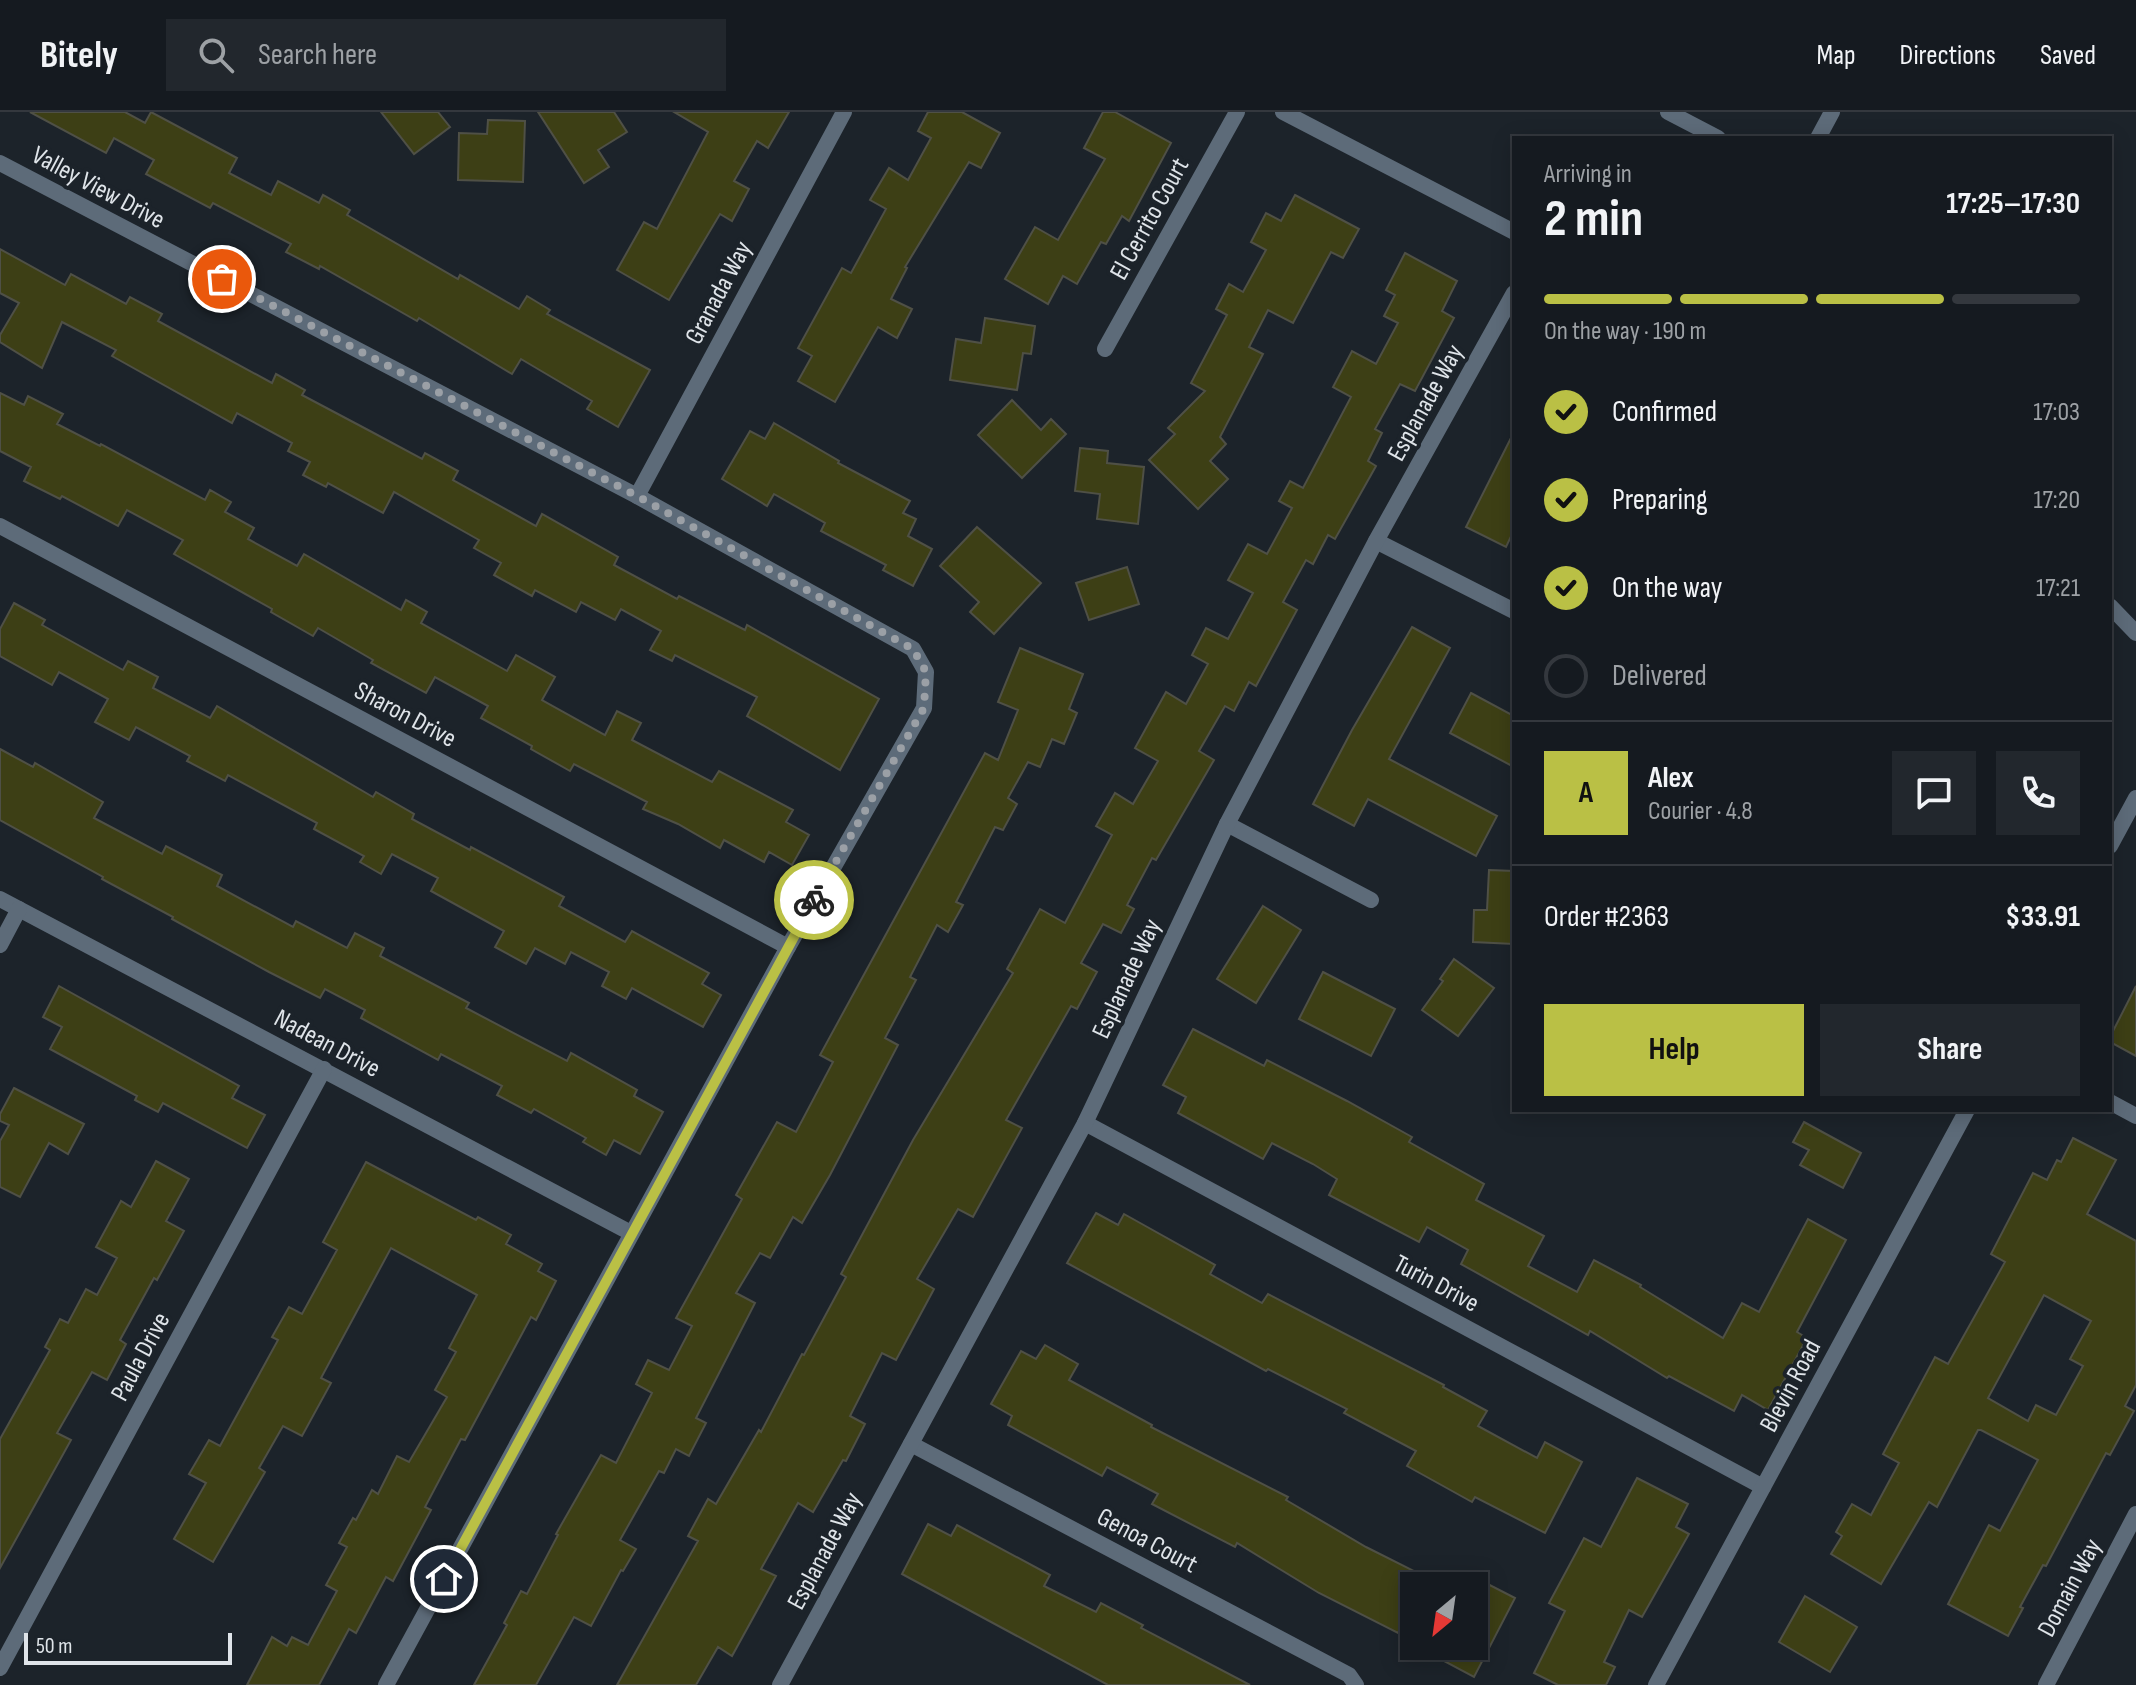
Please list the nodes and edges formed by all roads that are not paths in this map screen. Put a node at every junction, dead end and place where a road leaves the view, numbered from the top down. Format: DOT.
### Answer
graph roads {
  1 [pos="844,112"];
  2 [pos="1237,112"];
  3 [pos="1283,112"];
  4 [pos="1668,112"];
  5 [pos="1832,112"];
  6 [pos="1714,136"];
  7 [pos="1819,136"];
  8 [pos="0,163"];
  9 [pos="1512,231"];
  10 [pos="1512,297"];
  11 [pos="1105,349"];
  12 [pos="637,496"];
  13 [pos="0,526"];
  14 [pos="1376,541"];
  15 [pos="2112,608"];
  16 [pos="1512,610"];
  17 [pos="2136,633"];
  18 [pos="2136,798"];
  19 [pos="1227,824"];
  20 [pos="2112,842"];
  21 [pos="0,899"];
  22 [pos="1371,900"];
  23 [pos="19,909"];
  24 [pos="0,945"];
  25 [pos="788,947"];
  26 [pos="324,1069"];
  27 [pos="2112,1103"];
  28 [pos="1966,1112"];
  29 [pos="2136,1116"];
  30 [pos="1085,1123"];
  31 [pos="631,1233"];
  32 [pos="911,1444"];
  33 [pos="1763,1487"];
  34 [pos="2136,1514"];
  35 [pos="0,1668"];
  36 [pos="386,1685"];
  37 [pos="780,1685"];
  38 [pos="1356,1685"];
  39 [pos="1656,1685"];
  40 [pos="2046,1685"];
  1 -- 12 [label="street, Granada Way"];
  2 -- 11 [label="street, El Cerrito Court"];
  3 -- 9 [label="street"];
  4 -- 6 [label="street"];
  5 -- 7 [label="street"];
  8 -- 12 [label="street, Valley View Drive"];
  10 -- 14 [label="street, Esplanade Way"];
  12 -- 25 [label="street, Valley View Drive"];
  13 -- 25 [label="street, Sharon Drive"];
  14 -- 16 [label="street"];
  14 -- 19 [label="street, Esplanade Way"];
  15 -- 17 [label="street"];
  18 -- 20 [label="street"];
  19 -- 22 [label="street"];
  19 -- 30 [label="street, Esplanade Way"];
  21 -- 23 [label="street, Nadean Drive"];
  23 -- 24 [label="street"];
  23 -- 26 [label="street, Nadean Drive"];
  25 -- 31 [label="street"];
  26 -- 31 [label="street, Nadean Drive"];
  26 -- 35 [label="street, Paula Drive"];
  27 -- 29 [label="street"];
  28 -- 33 [label="street, Blevin Road"];
  30 -- 32 [label="street, Esplanade Way"];
  30 -- 33 [label="street, Turin Drive"];
  31 -- 36 [label="street"];
  32 -- 37 [label="street, Esplanade Way"];
  32 -- 38 [label="street, Genoa Court"];
  33 -- 39 [label="street, Blevin Road"];
  34 -- 40 [label="street, Domain Way"];
}
